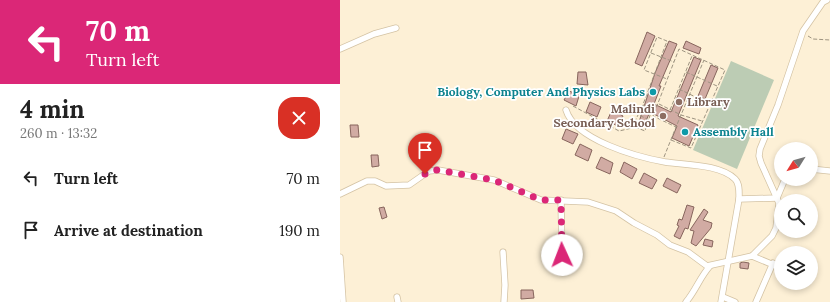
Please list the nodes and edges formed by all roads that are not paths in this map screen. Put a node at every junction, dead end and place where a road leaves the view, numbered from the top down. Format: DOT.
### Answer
graph roads {
  1 [pos="824,1"];
  2 [pos="396,28"];
  3 [pos="340,49"];
  4 [pos="566,110"];
  5 [pos="818,170"];
  6 [pos="830,171"];
  7 [pos="340,194"];
  8 [pos="775,194"];
  9 [pos="774,198"];
  10 [pos="739,199"];
  11 [pos="561,200"];
  12 [pos="774,232"];
  13 [pos="503,252"];
  14 [pos="562,255"];
  15 [pos="752,256"];
  16 [pos="340,258"];
  17 [pos="729,261"];
  18 [pos="773,263"];
  19 [pos="710,266"];
  20 [pos="722,299"];
  21 [pos="342,302"];
  22 [pos="504,302"];
  23 [pos="686,302"];
  24 [pos="734,302"];
  25 [pos="756,302"];
  1 -- 8 [label="street"];
  2 -- 3 [label="street"];
  4 -- 10 [label="street"];
  5 -- 6 [label="street"];
  7 -- 11 [label="street"];
  9 -- 10 [label="street"];
  10 -- 17 [label="street"];
  11 -- 14 [label="street"];
  11 -- 19 [label="street"];
  12 -- 15 [label="street"];
  13 -- 22 [label="street"];
  15 -- 17 [label="street"];
  15 -- 18 [label="street"];
  16 -- 21 [label="street"];
  17 -- 19 [label="street"];
  17 -- 20 [label="street"];
  18 -- 25 [label="street"];
  19 -- 23 [label="street"];
  20 -- 24 [label="street"];
}
